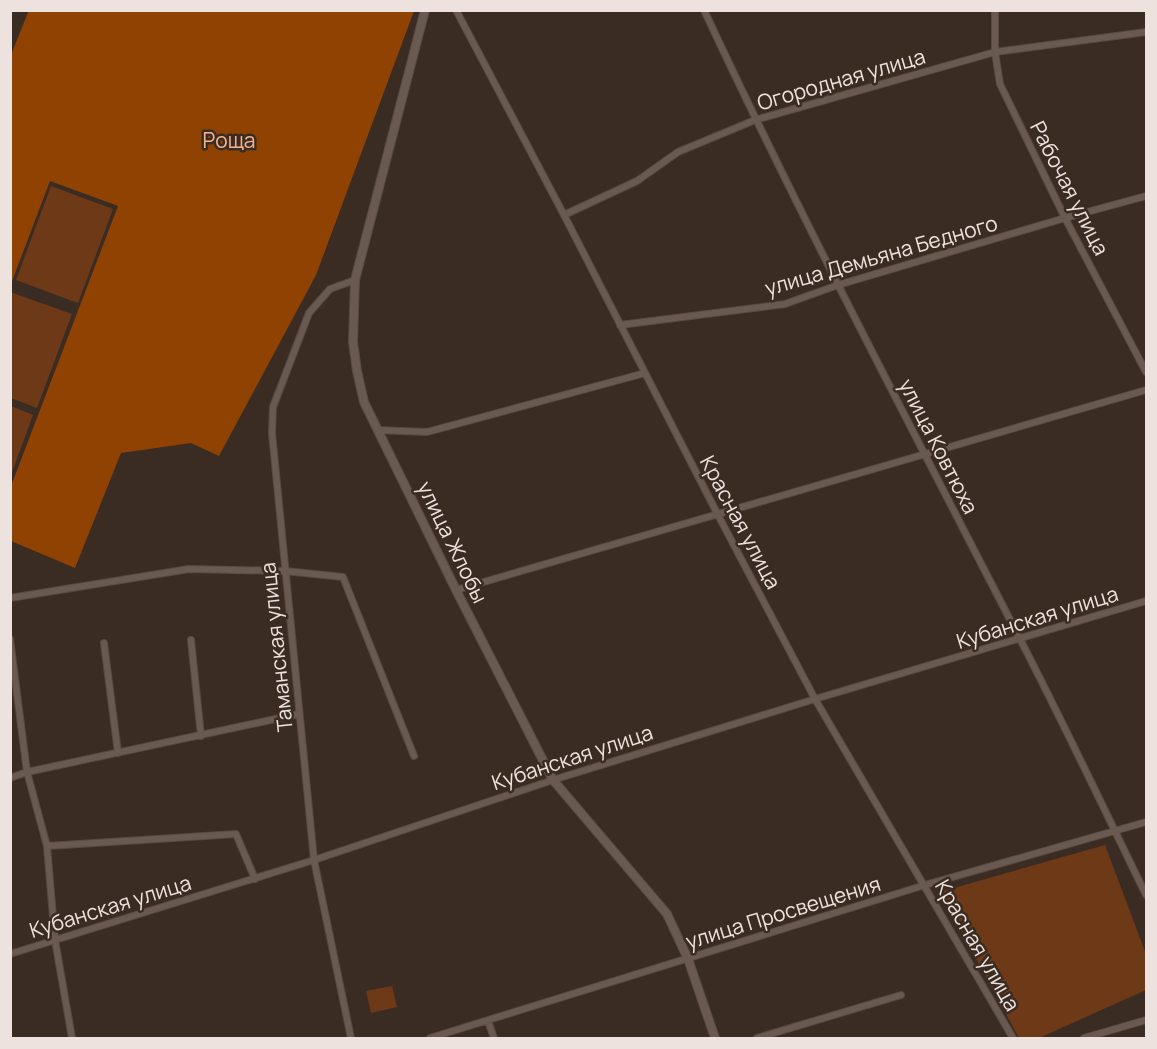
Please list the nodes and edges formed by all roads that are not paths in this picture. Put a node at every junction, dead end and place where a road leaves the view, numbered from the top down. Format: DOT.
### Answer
graph roads {
  1 [pos="425,10"];
  2 [pos="456,10"];
  3 [pos="704,10"];
  4 [pos="995,10"];
  5 [pos="1146,32"];
  6 [pos="995,52"];
  7 [pos="755,120"];
  8 [pos="1146,196"];
  9 [pos="564,215"];
  10 [pos="1065,218"];
  11 [pos="355,280"];
  12 [pos="838,285"];
  13 [pos="620,325"];
  14 [pos="1146,372"];
  15 [pos="645,373"];
  16 [pos="1146,390"];
  17 [pos="377,430"];
  18 [pos="924,454"];
  19 [pos="718,515"];
  20 [pos="285,571"];
  21 [pos="456,590"];
  22 [pos="10,598"];
  23 [pos="1146,602"];
  24 [pos="10,639"];
  25 [pos="1020,639"];
  26 [pos="191,640"];
  27 [pos="104,643"];
  28 [pos="815,699"];
  29 [pos="299,714"];
  30 [pos="201,736"];
  31 [pos="118,753"];
  32 [pos="414,756"];
  33 [pos="27,772"];
  34 [pos="10,778"];
  35 [pos="553,780"];
  36 [pos="1146,822"];
  37 [pos="1115,831"];
  38 [pos="47,846"];
  39 [pos="314,860"];
  40 [pos="255,879"];
  41 [pos="925,885"];
  42 [pos="1146,895"];
  43 [pos="55,940"];
  44 [pos="10,954"];
  45 [pos="688,959"];
  46 [pos="901,995"];
  47 [pos="1146,1020"];
  48 [pos="488,1021"];
  49 [pos="72,1038"];
  50 [pos="351,1038"];
  51 [pos="430,1038"];
  52 [pos="494,1038"];
  53 [pos="715,1038"];
  54 [pos="756,1038"];
  55 [pos="1013,1038"];
  56 [pos="1084,1038"];
  1 -- 11 [label="street, улица Жлобы"];
  2 -- 9 [label="street, Красная улица"];
  3 -- 7 [label="street, улица Ковтюха"];
  4 -- 6 [label="street, Рабочая улица"];
  5 -- 6 [label="street, Огородная улица"];
  6 -- 7 [label="street, Огородная улица"];
  6 -- 10 [label="street, Рабочая улица"];
  7 -- 9 [label="street, Огородная улица"];
  7 -- 12 [label="street, улица Ковтюха"];
  8 -- 10 [label="street, улица Демьяна Бедного"];
  9 -- 13 [label="street, Красная улица"];
  10 -- 12 [label="street, улица Демьяна Бедного"];
  10 -- 14 [label="street, Рабочая улица"];
  11 -- 17 [label="street, улица Жлобы"];
  11 -- 20 [label="street, Таманская улица"];
  12 -- 13 [label="street, улица Демьяна Бедного"];
  12 -- 18 [label="street, улица Ковтюха"];
  13 -- 15 [label="street, Красная улица"];
  15 -- 17 [label="street"];
  15 -- 19 [label="street, Красная улица"];
  16 -- 18 [label="street"];
  17 -- 21 [label="street, улица Жлобы"];
  18 -- 19 [label="street"];
  18 -- 25 [label="street, улица Ковтюха"];
  19 -- 21 [label="street"];
  19 -- 28 [label="street, Красная улица"];
  20 -- 22 [label="street"];
  20 -- 29 [label="street, Таманская улица"];
  20 -- 32 [label="street"];
  21 -- 35 [label="street, улица Жлобы"];
  23 -- 25 [label="street, Кубанская улица"];
  24 -- 33 [label="street"];
  25 -- 28 [label="street, Кубанская улица"];
  25 -- 37 [label="street, улица Ковтюха"];
  26 -- 30 [label="street"];
  27 -- 31 [label="street"];
  28 -- 35 [label="street, Кубанская улица"];
  28 -- 41 [label="street, Красная улица"];
  29 -- 30 [label="street"];
  29 -- 39 [label="street, Таманская улица"];
  30 -- 31 [label="street"];
  31 -- 33 [label="street"];
  33 -- 34 [label="street"];
  33 -- 38 [label="street"];
  35 -- 39 [label="street, Кубанская улица"];
  35 -- 45 [label="street, улица Жлобы"];
  36 -- 37 [label="street, улица Просвещения"];
  37 -- 41 [label="street, улица Просвещения"];
  37 -- 42 [label="street, улица Ковтюха"];
  38 -- 40 [label="street"];
  38 -- 43 [label="street"];
  39 -- 40 [label="street, Кубанская улица"];
  39 -- 50 [label="street, Таманская улица"];
  40 -- 43 [label="street, Кубанская улица"];
  41 -- 45 [label="street, улица Просвещения"];
  41 -- 55 [label="street, Красная улица"];
  43 -- 44 [label="street, Кубанская улица"];
  43 -- 49 [label="street"];
  45 -- 48 [label="street, улица Просвещения"];
  45 -- 53 [label="street, улица Жлобы"];
  46 -- 54 [label="street"];
  47 -- 56 [label="street"];
  48 -- 51 [label="street, улица Просвещения"];
  48 -- 52 [label="street"];
}
